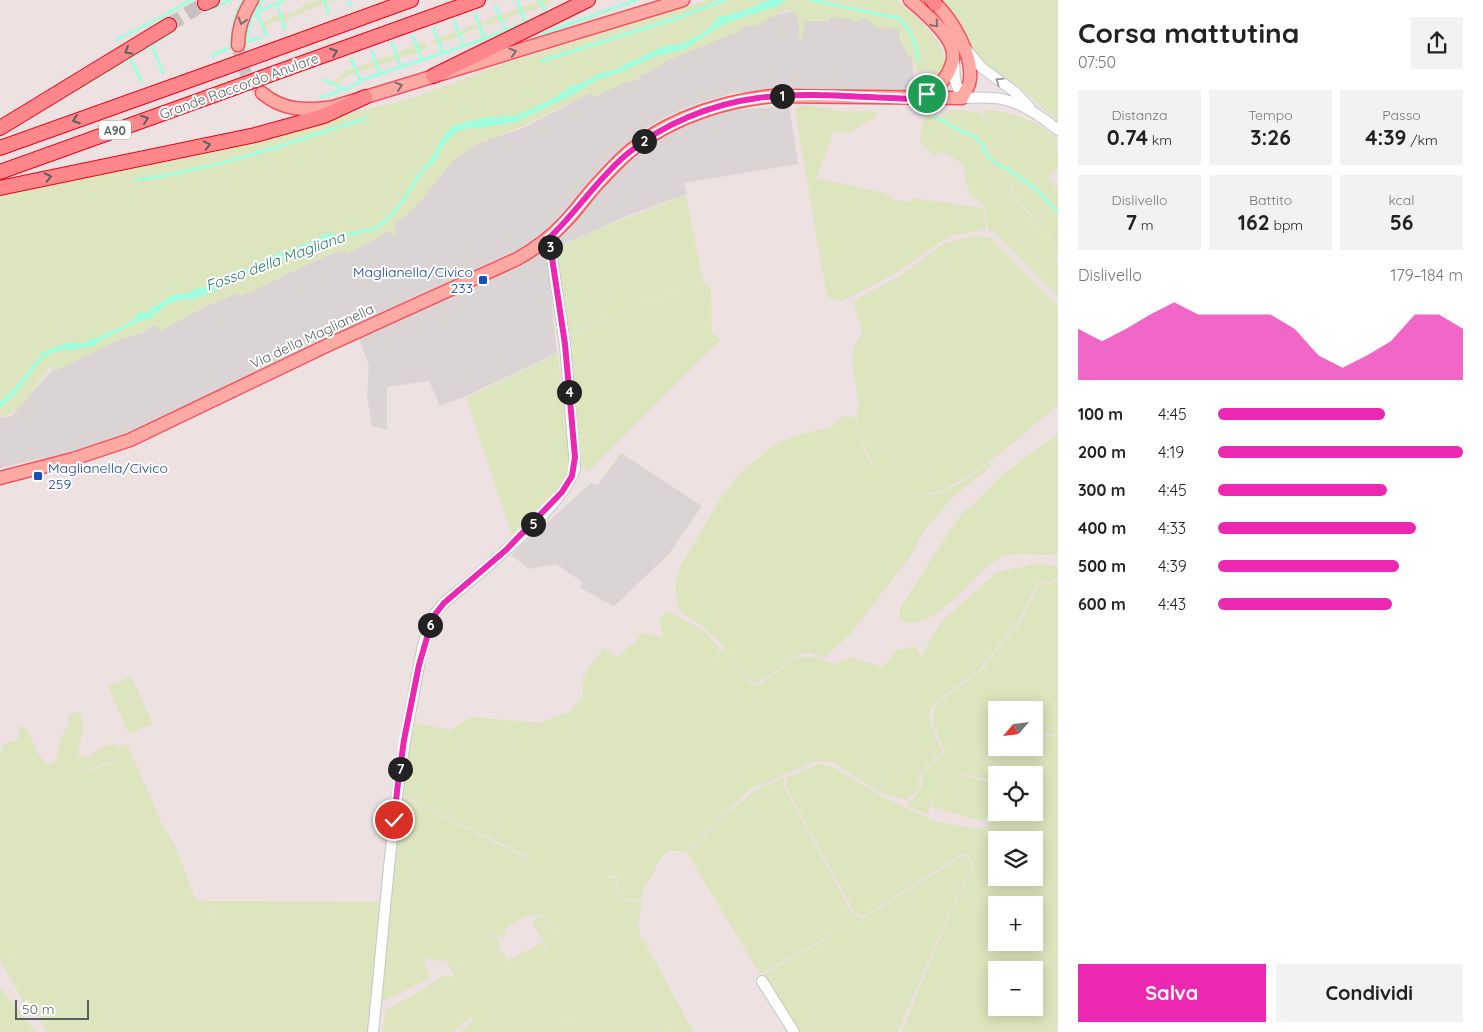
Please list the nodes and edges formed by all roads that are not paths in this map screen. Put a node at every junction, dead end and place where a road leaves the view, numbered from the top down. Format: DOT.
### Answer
graph roads {
  1 [pos="252,0"];
  2 [pos="411,0"];
  3 [pos="478,0"];
  4 [pos="588,0"];
  5 [pos="683,0"];
  6 [pos="910,0"];
  7 [pos="933,1"];
  8 [pos="169,25"];
  9 [pos="238,45"];
  10 [pos="959,50"];
  11 [pos="433,76"];
  12 [pos="262,93"];
  13 [pos="365,97"];
  14 [pos="962,98"];
  15 [pos="915,99"];
  16 [pos="1035,113"];
  17 [pos="0,128"];
  18 [pos="1058,130"];
  19 [pos="0,148"];
  20 [pos="0,172"];
  21 [pos="0,188"];
  22 [pos="549,238"];
  23 [pos="0,478"];
  24 [pos="762,982"];
  25 [pos="373,1032"];
  26 [pos="794,1032"];
  1 -- 9 [label="main road, one-way"];
  2 -- 19 [label="highway, Grande Raccordo Anulare / A90, one-way, bridge"];
  20 -- 3 [label="highway, Grande Raccordo Anulare / A90, one-way, bridge"];
  4 -- 11 [label="highway"];
  11 -- 5 [label="main road, one-way"];
  6 -- 10 [label="main road, one-way"];
  7 -- 10 [label="main road"];
  8 -- 17 [label="highway, one-way"];
  10 -- 14 [label="main road"];
  10 -- 15 [label="main road"];
  16 -- 10 [label="street, one-way"];
  13 -- 11 [label="main road, one-way"];
  12 -- 13 [label="main road"];
  21 -- 13 [label="highway, one-way"];
  14 -- 15 [label="main road, Via della Maglianella"];
  14 -- 16 [label="street, Via della Maglianella"];
  15 -- 22 [label="main road, Via della Maglianella"];
  16 -- 18 [label="street, Via della Maglianella"];
  22 -- 23 [label="main road, Via della Maglianella"];
  22 -- 25 [label="street"];
  24 -- 26 [label="street"];
}
